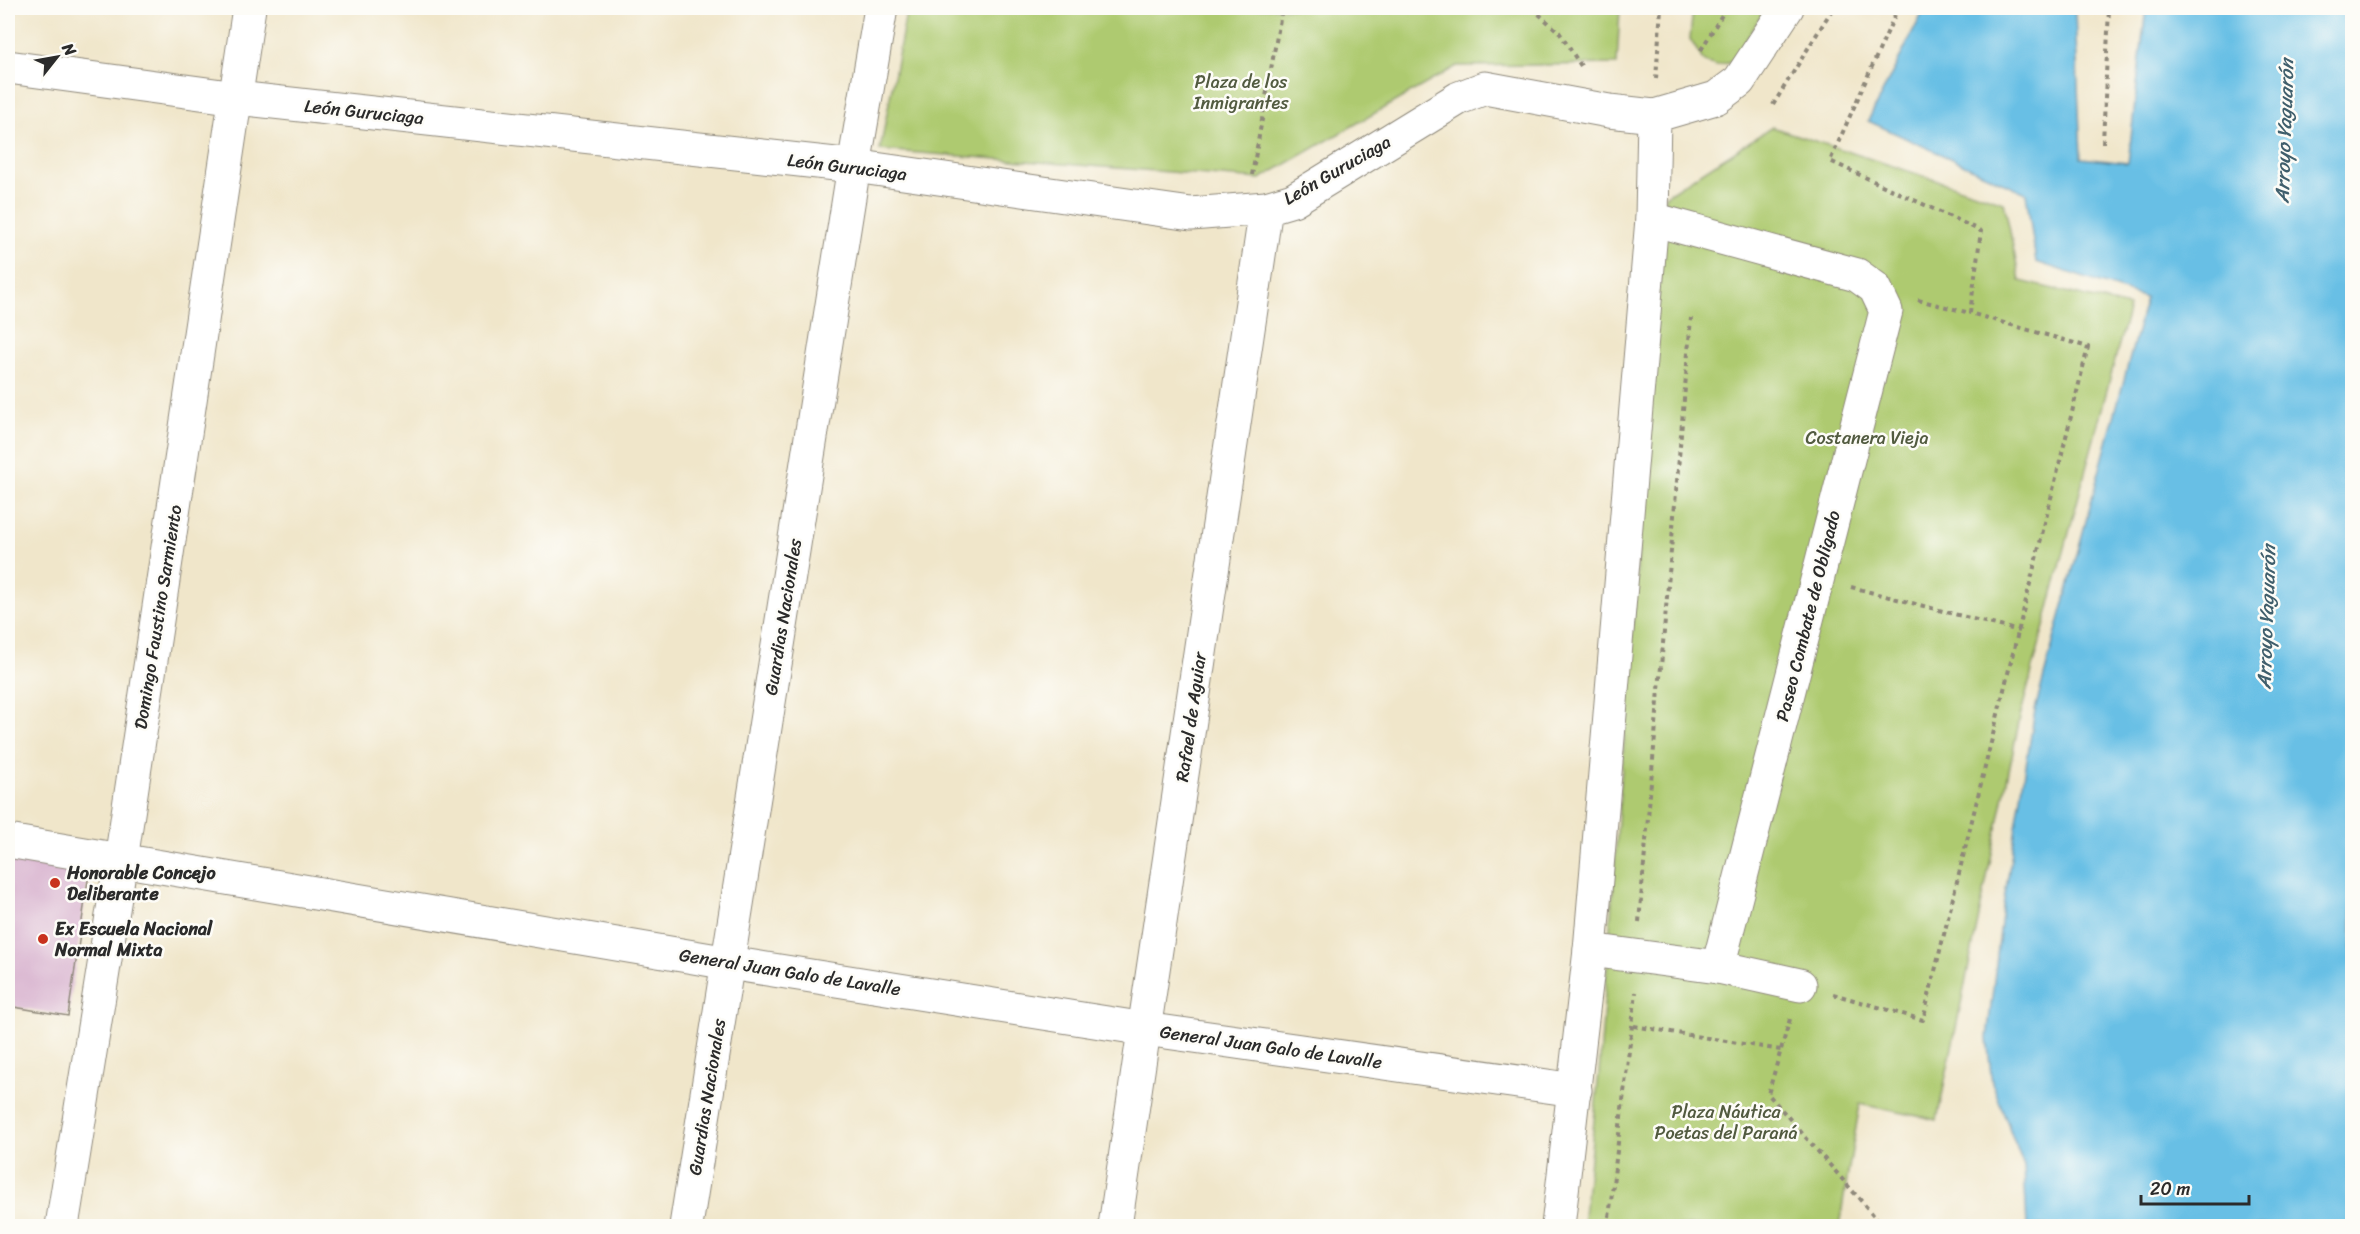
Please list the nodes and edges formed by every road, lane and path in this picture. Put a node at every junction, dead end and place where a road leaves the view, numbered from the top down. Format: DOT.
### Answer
graph roads {
  1 [pos="249,8"];
  2 [pos="881,8"];
  3 [pos="1282,8"];
  4 [pos="1532,8"];
  5 [pos="1661,8"];
  6 [pos="1726,8"];
  7 [pos="1787,8"];
  8 [pos="1833,8"];
  9 [pos="1898,8"];
  10 [pos="2109,8"];
  11 [pos="1701,50"];
  12 [pos="8,67"];
  13 [pos="237,98"];
  14 [pos="1773,105"];
  15 [pos="1610,111"];
  16 [pos="1654,116"];
  17 [pos="2103,143"];
  18 [pos="854,166"];
  19 [pos="1256,209"];
  20 [pos="1652,219"];
  21 [pos="1866,282"];
  22 [pos="1970,313"];
  23 [pos="1690,318"];
  24 [pos="1817,578"];
  25 [pos="2019,631"];
  26 [pos="8,841"];
  27 [pos="121,861"];
  28 [pos="1590,950"];
  29 [pos="1636,957"];
  30 [pos="729,963"];
  31 [pos="1718,967"];
  32 [pos="1800,985"];
  33 [pos="1634,1026"];
  34 [pos="1145,1029"];
  35 [pos="1781,1050"];
  36 [pos="1575,1090"];
  37 [pos="62,1227"];
  38 [pos="686,1227"];
  39 [pos="1115,1227"];
  40 [pos="1558,1227"];
  41 [pos="1608,1227"];
  42 [pos="1883,1227"];
  1 -- 13 [label="street, Domingo Faustino Sarmiento"];
  2 -- 18 [label="street, Guardias Nacionales"];
  3 -- 19 [label="path"];
  4 -- 15 [label="path"];
  5 -- 16 [label="path"];
  6 -- 11 [label="path"];
  7 -- 16 [label="street"];
  8 -- 14 [label="path"];
  9 -- 22 [label="path"];
  10 -- 17 [label="path"];
  12 -- 13 [label="street, León Guruciaga"];
  13 -- 18 [label="street, León Guruciaga"];
  13 -- 27 [label="street, Domingo Faustino Sarmiento"];
  15 -- 16 [label="street, León Guruciaga"];
  15 -- 19 [label="street, León Guruciaga"];
  16 -- 20 [label="street"];
  18 -- 19 [label="street, León Guruciaga"];
  18 -- 30 [label="street, Guardias Nacionales"];
  19 -- 34 [label="street, Rafael de Aguiar"];
  20 -- 21 [label="street"];
  20 -- 28 [label="street"];
  21 -- 22 [label="path"];
  21 -- 24 [label="street, Paseo Combate de Obligado"];
  22 -- 25 [label="path"];
  23 -- 29 [label="path"];
  24 -- 25 [label="path"];
  24 -- 31 [label="street, Paseo Combate de Obligado"];
  25 -- 32 [label="path"];
  26 -- 27 [label="street, General Juan Galo de Lavalle"];
  27 -- 30 [label="street, General Juan Galo de Lavalle"];
  27 -- 37 [label="street, Domingo Faustino Sarmiento"];
  28 -- 29 [label="street"];
  28 -- 36 [label="street"];
  29 -- 31 [label="street"];
  29 -- 33 [label="path"];
  30 -- 34 [label="street, General Juan Galo de Lavalle"];
  30 -- 38 [label="street, Guardias Nacionales"];
  31 -- 32 [label="street"];
  32 -- 35 [label="path"];
  33 -- 35 [label="path"];
  33 -- 41 [label="path"];
  34 -- 36 [label="street, General Juan Galo de Lavalle"];
  34 -- 39 [label="street, Rafael de Aguiar"];
  35 -- 42 [label="path"];
  36 -- 40 [label="street"];
}
